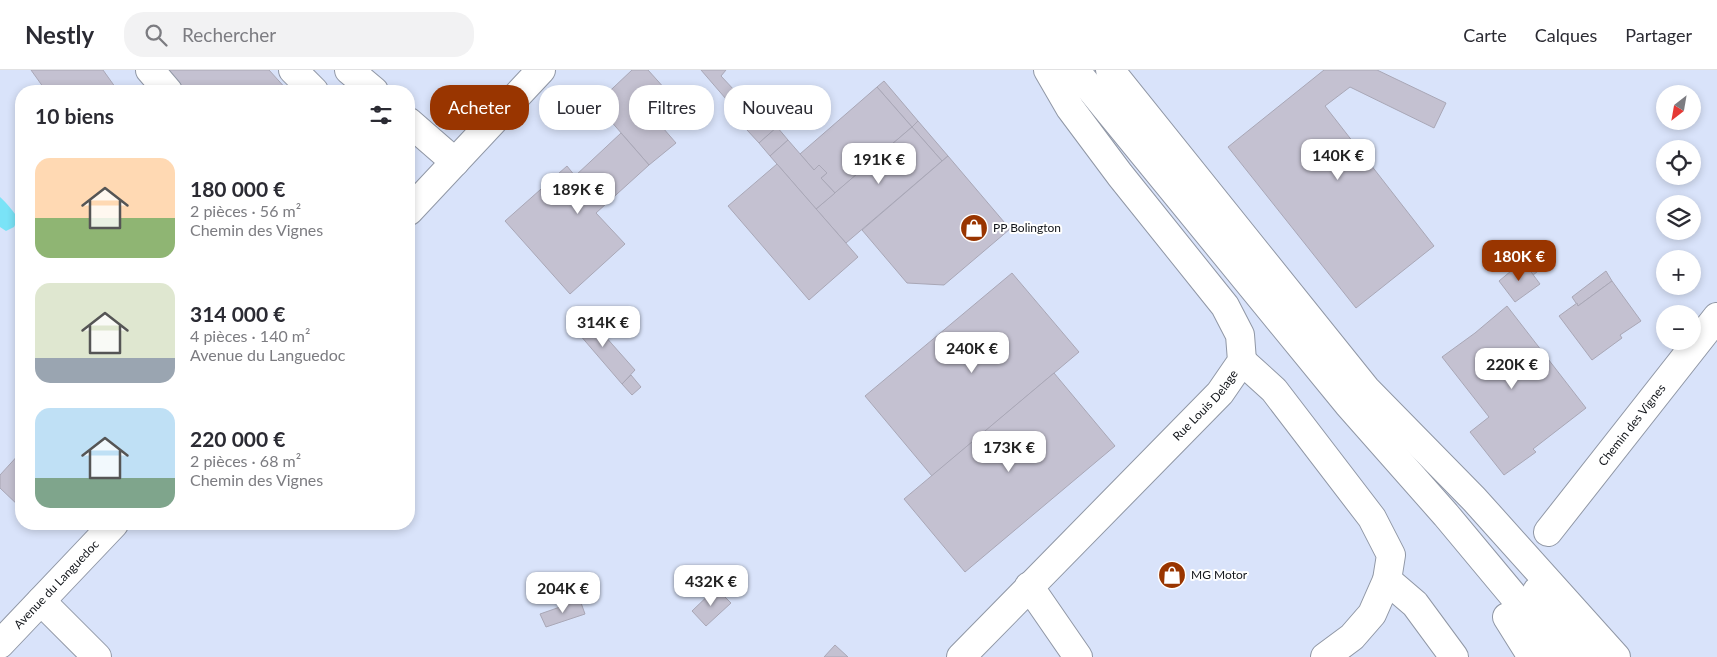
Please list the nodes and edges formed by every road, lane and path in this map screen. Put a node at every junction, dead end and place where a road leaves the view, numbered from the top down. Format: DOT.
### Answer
graph roads {
  1 [pos="150,70"];
  2 [pos="293,70"];
  3 [pos="350,70"];
  4 [pos="541,70"];
  5 [pos="1048,70"];
  6 [pos="1075,70"];
  7 [pos="1110,70"];
  8 [pos="163,85"];
  9 [pos="308,85"];
  10 [pos="367,85"];
  11 [pos="415,127"];
  12 [pos="455,162"];
  13 [pos="415,205"];
  14 [pos="1717,317"];
  15 [pos="1242,361"];
  16 [pos="1474,499"];
  17 [pos="1446,515"];
  18 [pos="108,530"];
  19 [pos="1548,532"];
  20 [pos="1387,580"];
  21 [pos="1029,586"];
  22 [pos="41,601"];
  23 [pos="0,644"];
  24 [pos="96,657"];
  25 [pos="962,657"];
  26 [pos="1078,657"];
  27 [pos="1326,657"];
  28 [pos="1454,657"];
  29 [pos="1532,657"];
  30 [pos="1556,657"];
  31 [pos="1583,657"];
  32 [pos="1616,657"];
  1 -- 8 [label="main road"];
  2 -- 9 [label="main road"];
  3 -- 10 [label="main road"];
  4 -- 12 [label="main road"];
  5 -- 15 [label="main road, Rue Louis Delage"];
  6 -- 17 [label="main road"];
  7 -- 16 [label="main road"];
  11 -- 12 [label="main road"];
  12 -- 13 [label="main road"];
  14 -- 19 [label="main road, Chemin des Vignes"];
  15 -- 20 [label="main road"];
  15 -- 21 [label="main road, Rue Louis Delage"];
  16 -- 31 [label="main road"];
  16 -- 32 [label="main road"];
  17 -- 29 [label="main road"];
  17 -- 30 [label="main road"];
  18 -- 22 [label="main road, Avenue du Languedoc"];
  20 -- 27 [label="main road"];
  20 -- 28 [label="main road"];
  21 -- 25 [label="main road, Rue Louis Delage"];
  21 -- 26 [label="main road"];
  22 -- 23 [label="main road, Avenue du Languedoc"];
  22 -- 24 [label="main road"];
}
